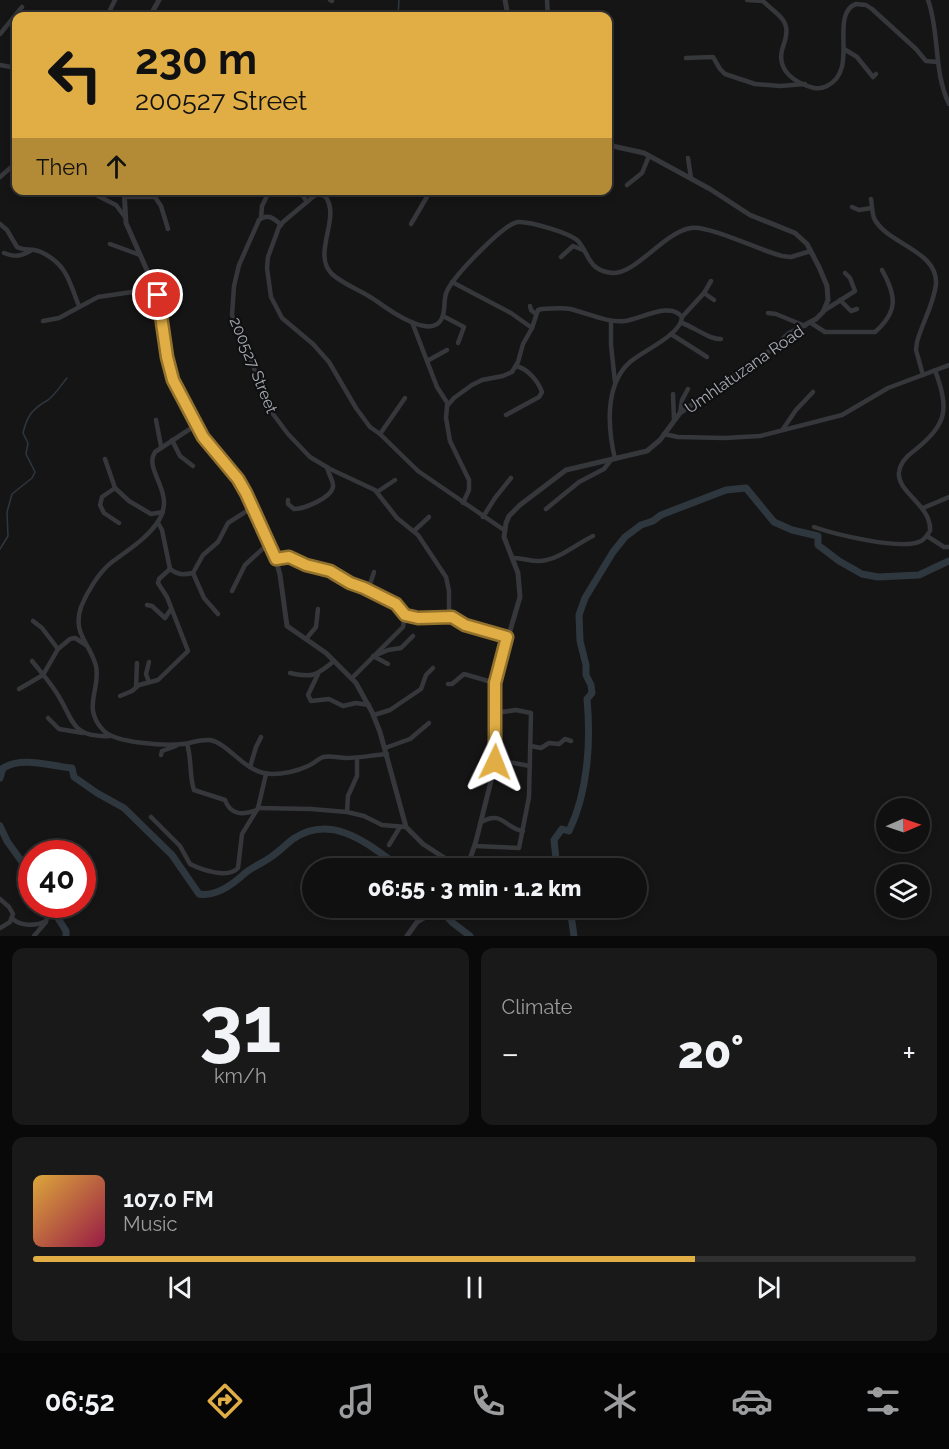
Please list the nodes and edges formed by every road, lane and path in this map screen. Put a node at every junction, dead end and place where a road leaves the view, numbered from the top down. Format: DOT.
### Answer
graph roads {
  1 [pos="500,0"];
  2 [pos="747,0"];
  3 [pos="928,0"];
  4 [pos="762,1"];
  5 [pos="506,3"];
  6 [pos="22,7"];
  7 [pos="18,12"];
  8 [pos="12,19"];
  9 [pos="0,34"];
  10 [pos="844,49"];
  11 [pos="686,58"];
  12 [pos="937,62"];
  13 [pos="876,74"];
  14 [pos="807,85"];
  15 [pos="948,97"];
  16 [pos="949,104"];
  17 [pos="612,146"];
  18 [pos="650,156"];
  19 [pos="688,158"];
  20 [pos="12,167"];
  21 [pos="0,177"];
  22 [pos="691,178"];
  23 [pos="627,185"];
  24 [pos="96,195"];
  25 [pos="125,195"];
  26 [pos="135,195"];
  27 [pos="268,195"];
  28 [pos="303,195"];
  29 [pos="311,195"];
  30 [pos="428,195"];
  31 [pos="872,199"];
  32 [pos="308,201"];
  33 [pos="852,207"];
  34 [pos="872,208"];
  35 [pos="125,217"];
  36 [pos="261,218"];
  37 [pos="0,224"];
  38 [pos="411,224"];
  39 [pos="280,225"];
  40 [pos="168,229"];
  41 [pos="110,244"];
  42 [pos="32,249"];
  43 [pos="583,250"];
  44 [pos="811,251"];
  45 [pos="4,253"];
  46 [pos="141,255"];
  47 [pos="561,257"];
  48 [pos="882,270"];
  49 [pos="845,273"];
  50 [pos="711,281"];
  51 [pos="452,282"];
  52 [pos="704,293"];
  53 [pos="714,300"];
  54 [pos="840,300"];
  55 [pos="79,306"];
  56 [pos="530,306"];
  57 [pos="857,309"];
  58 [pos="823,312"];
  59 [pos="768,313"];
  60 [pos="536,314"];
  61 [pos="443,316"];
  62 [pos="682,320"];
  63 [pos="43,321"];
  64 [pos="611,321"];
  65 [pos="412,322"];
  66 [pos="808,324"];
  67 [pos="532,328"];
  68 [pos="164,329"];
  69 [pos="671,334"];
  70 [pos="721,339"];
  71 [pos="459,343"];
  72 [pos="447,350"];
  73 [pos="707,357"];
  74 [pos="427,361"];
  75 [pos="949,365"];
  76 [pos="516,366"];
  77 [pos="936,370"];
  78 [pos="923,375"];
  79 [pos="616,385"];
  80 [pos="688,389"];
  81 [pos="813,392"];
  82 [pos="673,394"];
  83 [pos="405,398"];
  84 [pos="448,404"];
  85 [pos="947,407"];
  86 [pos="680,413"];
  87 [pos="506,415"];
  88 [pos="156,420"];
  89 [pos="674,420"];
  90 [pos="196,425"];
  91 [pos="783,429"];
  92 [pos="380,434"];
  93 [pos="664,435"];
  94 [pos="172,440"];
  95 [pos="161,446"];
  96 [pos="105,459"];
  97 [pos="613,460"];
  98 [pos="193,466"];
  99 [pos="327,467"];
  100 [pos="511,478"];
  101 [pos="395,480"];
  102 [pos="115,488"];
  103 [pos="377,492"];
  104 [pos="949,497"];
  105 [pos="288,500"];
  106 [pos="463,503"];
  107 [pos="253,507"];
  108 [pos="922,508"];
  109 [pos="546,509"];
  110 [pos="163,512"];
  111 [pos="429,517"];
  112 [pos="483,517"];
  113 [pos="119,523"];
  114 [pos="158,523"];
  115 [pos="814,527"];
  116 [pos="504,530"];
  117 [pos="414,531"];
  118 [pos="593,536"];
  119 [pos="927,536"];
  120 [pos="270,542"];
  121 [pos="949,547"];
  122 [pos="512,558"];
  123 [pos="276,559"];
  124 [pos="170,569"];
  125 [pos="374,572"];
  126 [pos="193,573"];
  127 [pos="368,590"];
  128 [pos="232,591"];
  129 [pos="147,605"];
  130 [pos="171,609"];
  131 [pos="318,609"];
  132 [pos="218,614"];
  133 [pos="405,615"];
  134 [pos="452,617"];
  135 [pos="33,621"];
  136 [pos="413,636"];
  137 [pos="507,637"];
  138 [pos="306,639"];
  139 [pos="86,645"];
  140 [pos="58,649"];
  141 [pos="374,656"];
  142 [pos="32,661"];
  143 [pos="334,661"];
  144 [pos="149,662"];
  145 [pos="137,663"];
  146 [pos="388,663"];
  147 [pos="433,668"];
  148 [pos="290,673"];
  149 [pos="318,674"];
  150 [pos="43,675"];
  151 [pos="352,678"];
  152 [pos="149,682"];
  153 [pos="495,683"];
  154 [pos="448,684"];
  155 [pos="136,687"];
  156 [pos="19,689"];
  157 [pos="120,696"];
  158 [pos="369,705"];
  159 [pos="495,713"];
  160 [pos="374,715"];
  161 [pos="48,718"];
  162 [pos="429,723"];
  163 [pos="82,733"];
  164 [pos="110,736"];
  165 [pos="261,737"];
  166 [pos="571,741"];
  167 [pos="187,744"];
  168 [pos="179,745"];
  169 [pos="531,746"];
  170 [pos="385,747"];
  171 [pos="387,754"];
  172 [pos="161,755"];
  173 [pos="357,758"];
  174 [pos="495,762"];
  175 [pos="530,766"];
  176 [pos="250,767"];
  177 [pos="266,774"];
  178 [pos="257,809"];
  179 [pos="347,812"];
  180 [pos="151,817"];
  181 [pos="481,822"];
  182 [pos="403,827"];
  183 [pos="523,831"];
  184 [pos="389,845"];
  185 [pos="475,846"];
  186 [pos="445,858"];
  187 [pos="472,858"];
  188 [pos="0,899"];
  189 [pos="12,918"];
  190 [pos="424,918"];
  191 [pos="47,919"];
  192 [pos="0,928"];
  193 [pos="34,936"];
  194 [pos="407,936"];
  1 -- 5 [label="street"];
  2 -- 4 [label="street"];
  3 -- 12 [label="street"];
  4 -- 14 [label="street"];
  6 -- 7 [label="street"];
  8 -- 9 [label="street"];
  10 -- 12 [label="street"];
  10 -- 13 [label="street"];
  10 -- 14 [label="street"];
  11 -- 14 [label="street"];
  12 -- 15 [label="street"];
  15 -- 16 [label="street"];
  17 -- 18 [label="street"];
  18 -- 22 [label="street"];
  18 -- 23 [label="street"];
  19 -- 22 [label="street"];
  20 -- 21 [label="street"];
  22 -- 44 [label="street"];
  24 -- 35 [label="street"];
  25 -- 35 [label="street"];
  26 -- 40 [label="street"];
  27 -- 36 [label="street, 200527 Street"];
  28 -- 32 [label="street"];
  29 -- 32 [label="street"];
  30 -- 38 [label="street"];
  31 -- 34 [label="street"];
  32 -- 39 [label="street"];
  32 -- 65 [label="street"];
  33 -- 34 [label="street"];
  34 -- 78 [label="street"];
  35 -- 46 [label="street"];
  36 -- 39 [label="street"];
  36 -- 99 [label="street, 200527 Street"];
  37 -- 42 [label="street"];
  39 -- 92 [label="street"];
  41 -- 46 [label="street"];
  42 -- 45 [label="street"];
  42 -- 55 [label="street"];
  43 -- 44 [label="street"];
  43 -- 47 [label="street"];
  43 -- 51 [label="street"];
  44 -- 58 [label="street"];
  46 -- 68 [label="street"];
  48 -- 66 [label="street"];
  49 -- 54 [label="street"];
  50 -- 52 [label="street"];
  51 -- 61 [label="street"];
  51 -- 67 [label="street"];
  52 -- 53 [label="street"];
  52 -- 62 [label="street"];
  54 -- 57 [label="street"];
  54 -- 58 [label="street"];
  55 -- 63 [label="street"];
  55 -- 68 [label="street"];
  56 -- 60 [label="street"];
  58 -- 66 [label="street, Umhlatuzana Road"];
  59 -- 66 [label="street"];
  60 -- 64 [label="street"];
  60 -- 67 [label="street"];
  61 -- 65 [label="street"];
  61 -- 71 [label="street"];
  62 -- 64 [label="street"];
  62 -- 69 [label="street"];
  62 -- 70 [label="street"];
  64 -- 79 [label="street"];
  65 -- 74 [label="street"];
  66 -- 86 [label="street, Umhlatuzana Road"];
  67 -- 76 [label="street"];
  68 -- 90 [label="street"];
  69 -- 73 [label="street"];
  69 -- 79 [label="street"];
  72 -- 74 [label="street"];
  74 -- 84 [label="street"];
  75 -- 77 [label="street"];
  76 -- 84 [label="street"];
  76 -- 87 [label="street"];
  77 -- 78 [label="street"];
  77 -- 85 [label="street"];
  78 -- 91 [label="street"];
  79 -- 97 [label="street"];
  80 -- 86 [label="street"];
  81 -- 91 [label="street"];
  82 -- 89 [label="street"];
  83 -- 92 [label="street"];
  84 -- 106 [label="street"];
  85 -- 108 [label="street"];
  86 -- 89 [label="street, Umhlatuzana Road"];
  88 -- 95 [label="street"];
  89 -- 93 [label="street, Umhlatuzana Road"];
  90 -- 94 [label="street"];
  90 -- 107 [label="street"];
  91 -- 93 [label="street"];
  92 -- 106 [label="street"];
  93 -- 97 [label="street, Umhlatuzana Road"];
  94 -- 95 [label="street"];
  94 -- 98 [label="street"];
  95 -- 110 [label="street"];
  96 -- 102 [label="street"];
  97 -- 109 [label="street"];
  97 -- 116 [label="street, Umhlatuzana Road"];
  99 -- 103 [label="street, 200527 Street"];
  99 -- 105 [label="street"];
  100 -- 112 [label="street"];
  101 -- 103 [label="street"];
  102 -- 110 [label="street"];
  102 -- 113 [label="street"];
  103 -- 117 [label="street, 200527 Street"];
  104 -- 108 [label="street"];
  106 -- 112 [label="street"];
  107 -- 120 [label="street"];
  107 -- 126 [label="street"];
  108 -- 119 [label="street"];
  110 -- 114 [label="street"];
  111 -- 117 [label="street"];
  112 -- 116 [label="street"];
  114 -- 124 [label="street"];
  114 -- 139 [label="street"];
  115 -- 119 [label="street"];
  116 -- 122 [label="street"];
  117 -- 134 [label="street, 200527 Street"];
  118 -- 122 [label="street"];
  119 -- 121 [label="street"];
  120 -- 123 [label="street"];
  120 -- 128 [label="street"];
  122 -- 137 [label="street"];
  123 -- 127 [label="street"];
  123 -- 138 [label="street"];
  124 -- 126 [label="street"];
  124 -- 130 [label="street"];
  125 -- 127 [label="street"];
  126 -- 132 [label="street"];
  127 -- 133 [label="street"];
  129 -- 130 [label="street"];
  130 -- 152 [label="street"];
  131 -- 138 [label="street"];
  133 -- 134 [label="street"];
  133 -- 141 [label="street"];
  134 -- 137 [label="street"];
  135 -- 140 [label="street"];
  136 -- 141 [label="street"];
  137 -- 153 [label="street"];
  138 -- 143 [label="street"];
  139 -- 140 [label="street"];
  139 -- 164 [label="street"];
  140 -- 150 [label="street"];
  141 -- 146 [label="street"];
  141 -- 151 [label="street"];
  142 -- 150 [label="street"];
  143 -- 149 [label="street"];
  143 -- 151 [label="street"];
  144 -- 152 [label="street"];
  145 -- 155 [label="street"];
  147 -- 160 [label="street"];
  148 -- 149 [label="street"];
  149 -- 158 [label="street"];
  150 -- 156 [label="street"];
  150 -- 163 [label="street"];
  151 -- 158 [label="street"];
  152 -- 155 [label="street"];
  153 -- 154 [label="street"];
  153 -- 159 [label="street"];
  155 -- 157 [label="street"];
  158 -- 160 [label="street"];
  159 -- 169 [label="street"];
  159 -- 174 [label="street"];
  160 -- 170 [label="street"];
  161 -- 163 [label="street"];
  162 -- 170 [label="street"];
  163 -- 164 [label="street"];
  164 -- 168 [label="street"];
  165 -- 176 [label="street"];
  166 -- 169 [label="street"];
  167 -- 168 [label="street"];
  167 -- 176 [label="street"];
  167 -- 178 [label="street"];
  168 -- 172 [label="street"];
  169 -- 175 [label="street"];
  170 -- 171 [label="street"];
  171 -- 173 [label="street"];
  171 -- 182 [label="street"];
  173 -- 177 [label="street"];
  173 -- 179 [label="street"];
  174 -- 175 [label="street"];
  174 -- 181 [label="street"];
  175 -- 183 [label="street"];
  176 -- 177 [label="street"];
  177 -- 178 [label="street"];
  178 -- 179 [label="street"];
  178 -- 180 [label="street"];
  179 -- 182 [label="street"];
  181 -- 183 [label="street"];
  181 -- 185 [label="street"];
  182 -- 184 [label="street"];
  182 -- 186 [label="street"];
  183 -- 185 [label="street"];
  185 -- 187 [label="street"];
  188 -- 189 [label="street"];
  189 -- 191 [label="street"];
  189 -- 192 [label="street"];
  190 -- 194 [label="street"];
  191 -- 193 [label="street"];
}
